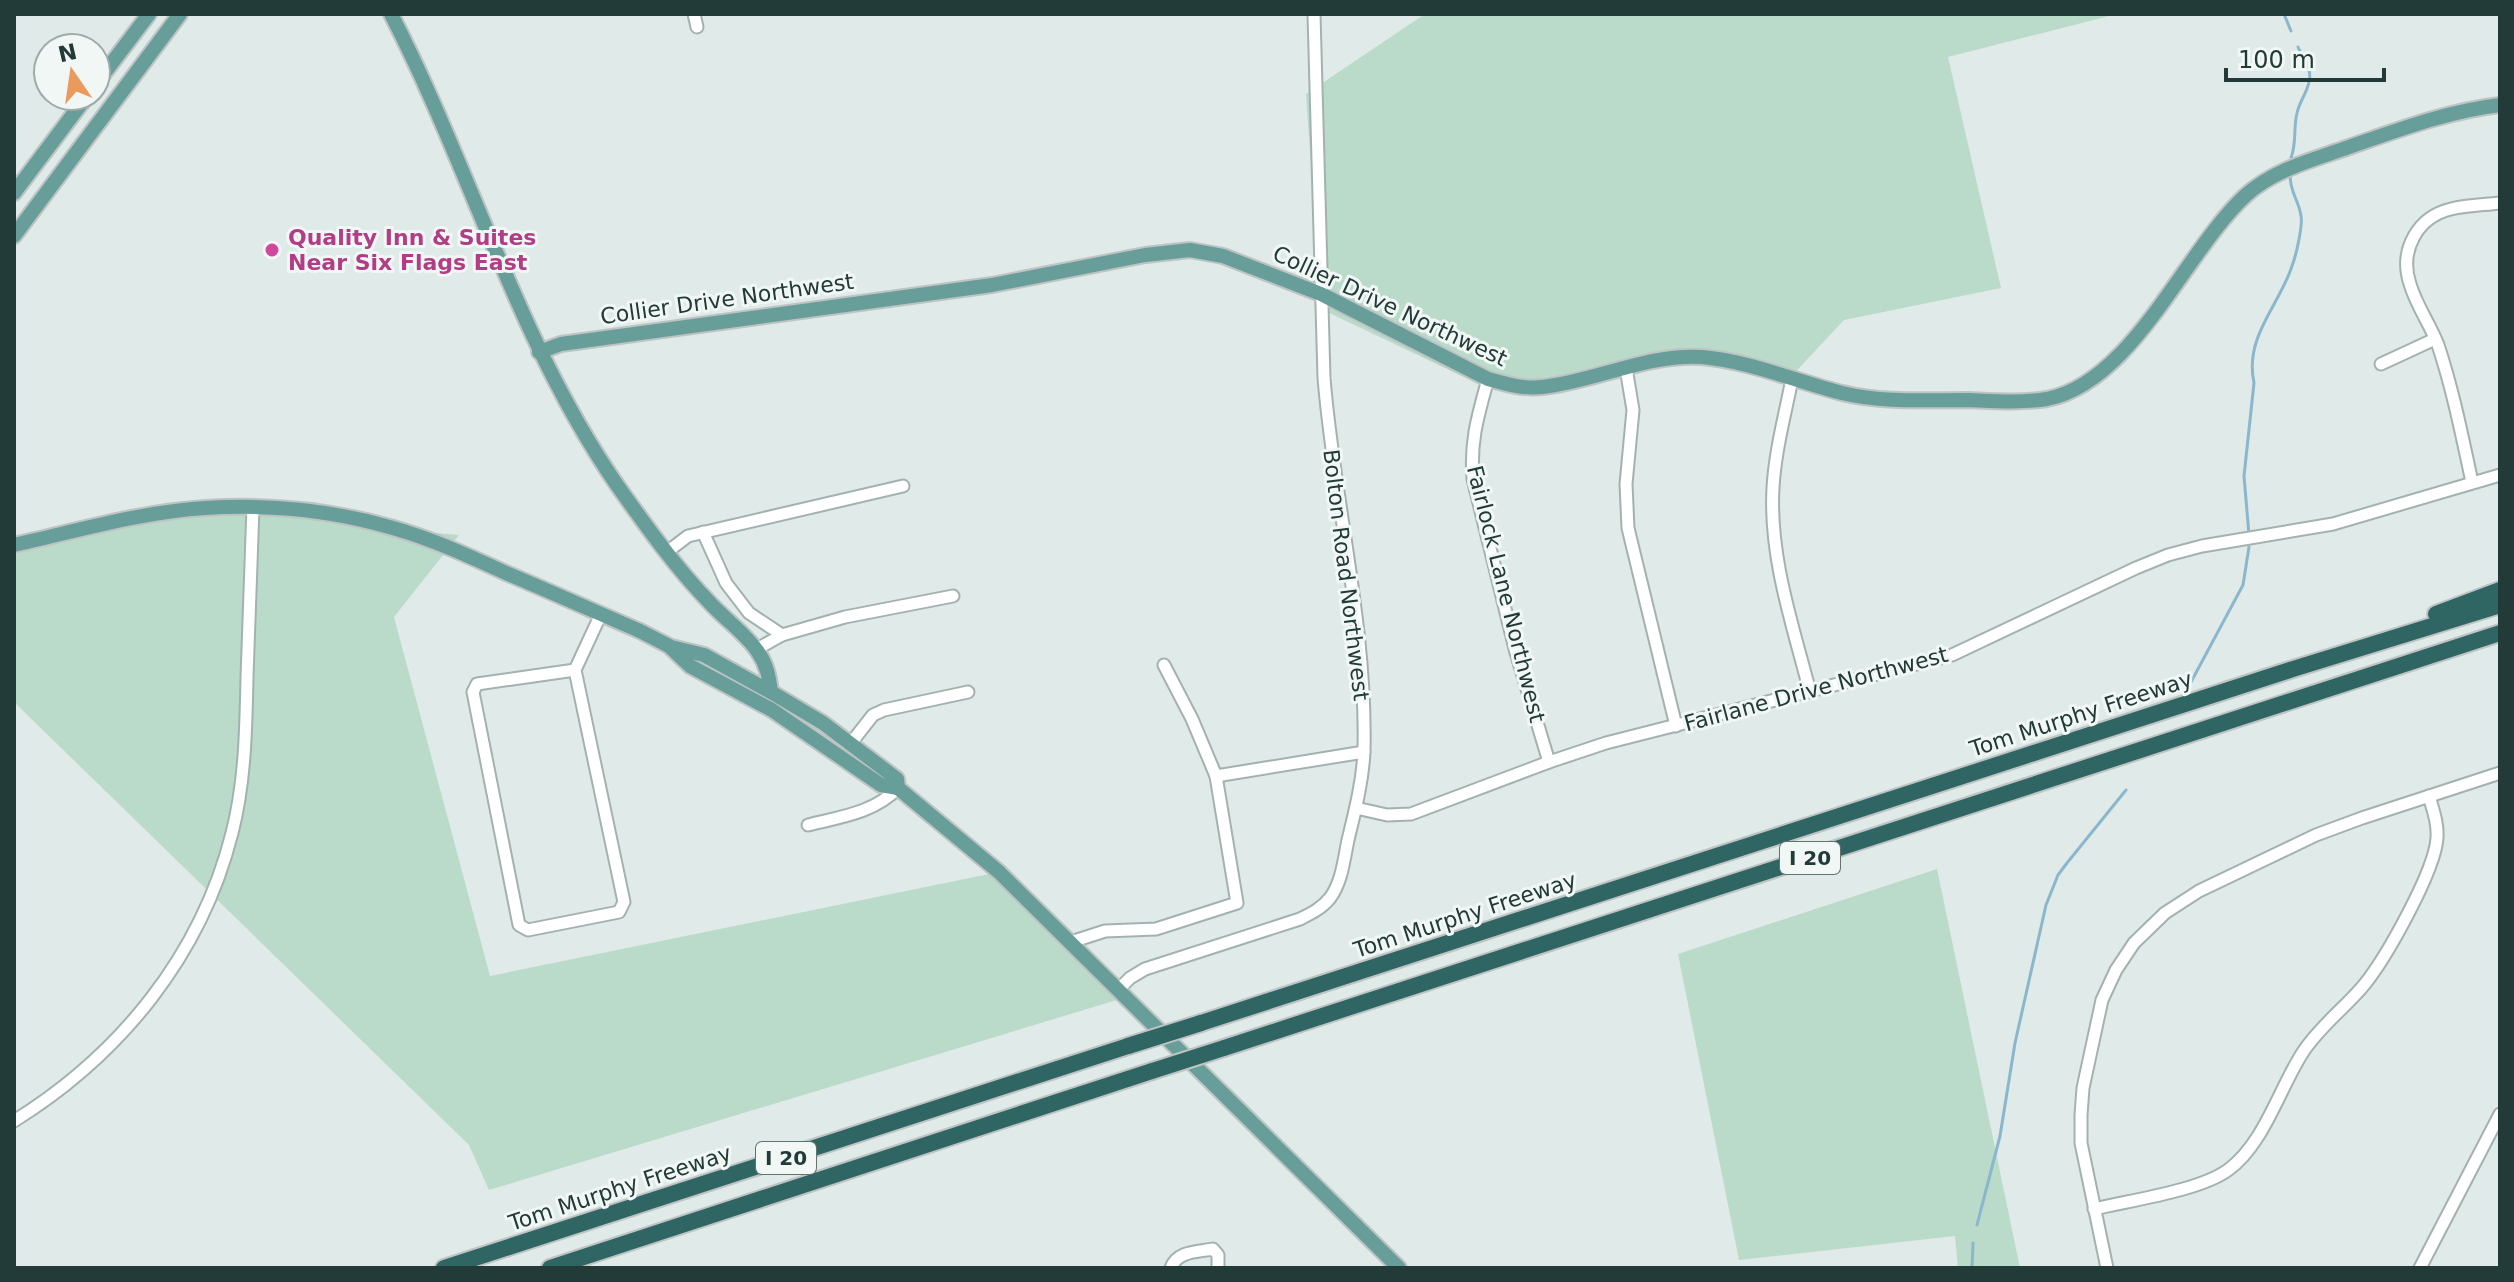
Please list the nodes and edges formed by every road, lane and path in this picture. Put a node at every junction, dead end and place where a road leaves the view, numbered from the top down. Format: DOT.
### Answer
graph roads {
  1 [pos="149,14"];
  2 [pos="180,14"];
  3 [pos="391,14"];
  4 [pos="694,14"];
  5 [pos="1314,14"];
  6 [pos="697,27"];
  7 [pos="112,63"];
  8 [pos="2500,105"];
  9 [pos="75,112"];
  10 [pos="14,193"];
  11 [pos="2500,203"];
  12 [pos="14,236"];
  13 [pos="1321,294"];
  14 [pos="2435,339"];
  15 [pos="539,352"];
  16 [pos="2381,364"];
  17 [pos="1626,368"];
  18 [pos="1488,379"];
  19 [pos="1792,379"];
  20 [pos="2500,475"];
  21 [pos="2472,482"];
  22 [pos="903,486"];
  23 [pos="253,507"];
  24 [pos="703,532"];
  25 [pos="14,545"];
  26 [pos="667,552"];
  27 [pos="2500,590"];
  28 [pos="953,596"];
  29 [pos="2500,605"];
  30 [pos="601,614"];
  31 [pos="2500,633"];
  32 [pos="782,635"];
  33 [pos="671,647"];
  34 [pos="757,649"];
  35 [pos="1164,665"];
  36 [pos="2293,669"];
  37 [pos="575,670"];
  38 [pos="771,692"];
  39 [pos="968,692"];
  40 [pos="1810,692"];
  41 [pos="1676,726"];
  42 [pos="851,743"];
  43 [pos="1364,752"];
  44 [pos="1549,762"];
  45 [pos="2500,773"];
  46 [pos="1216,776"];
  47 [pos="898,788"];
  48 [pos="2429,796"];
  49 [pos="1356,808"];
  50 [pos="808,825"];
  51 [pos="1071,942"];
  52 [pos="1119,989"];
  53 [pos="2500,1114"];
  54 [pos="14,1121"];
  55 [pos="2094,1209"];
  56 [pos="444,1268"];
  57 [pos="550,1268"];
  58 [pos="1171,1268"];
  59 [pos="1218,1268"];
  60 [pos="1399,1268"];
  61 [pos="2107,1268"];
  62 [pos="2420,1268"];
  1 -- 7 [label="main road"];
  2 -- 12 [label="main road"];
  3 -- 15 [label="main road"];
  4 -- 6 [label="street"];
  5 -- 13 [label="street, Bolton Road Northwest"];
  8 -- 19 [label="main road, Collier Drive Northwest"];
  9 -- 10 [label="main road"];
  11 -- 14 [label="street"];
  13 -- 15 [label="main road, Collier Drive Northwest"];
  13 -- 18 [label="main road, Collier Drive Northwest"];
  13 -- 43 [label="street, Bolton Road Northwest"];
  14 -- 16 [label="street"];
  14 -- 21 [label="street"];
  15 -- 26 [label="main road"];
  17 -- 18 [label="main road, Collier Drive Northwest"];
  17 -- 19 [label="main road, Collier Drive Northwest"];
  17 -- 41 [label="street"];
  18 -- 44 [label="street, Fairlock Lane Northwest"];
  19 -- 40 [label="street"];
  20 -- 21 [label="street, Fairlane Drive Northwest"];
  21 -- 40 [label="street, Fairlane Drive Northwest"];
  22 -- 24 [label="street"];
  23 -- 25 [label="main road"];
  23 -- 30 [label="main road"];
  23 -- 54 [label="street"];
  24 -- 26 [label="street"];
  24 -- 32 [label="street"];
  26 -- 34 [label="main road"];
  27 -- 36 [label="highway"];
  28 -- 32 [label="street"];
  29 -- 36 [label="highway, Tom Murphy Freeway / I 20"];
  30 -- 33 [label="main road"];
  30 -- 37 [label="street"];
  31 -- 57 [label="highway, I 20, bridge"];
  32 -- 34 [label="street"];
  33 -- 38 [label="main road"];
  33 -- 47 [label="main road"];
  34 -- 38 [label="main road"];
  35 -- 46 [label="street"];
  36 -- 56 [label="highway, Tom Murphy Freeway / I 20, bridge"];
  37 -- 37 [label="street"];
  38 -- 42 [label="main road"];
  39 -- 42 [label="street"];
  40 -- 41 [label="street, Fairlane Drive Northwest"];
  41 -- 44 [label="street, Fairlane Drive Northwest"];
  42 -- 47 [label="main road"];
  43 -- 46 [label="street"];
  43 -- 49 [label="street, Bolton Road Northwest"];
  44 -- 49 [label="street, Fairlane Drive Northwest"];
  45 -- 48 [label="street"];
  46 -- 51 [label="street"];
  47 -- 50 [label="street"];
  47 -- 51 [label="main road"];
  48 -- 55 [label="street"];
  48 -- 55 [label="street"];
  49 -- 52 [label="street, Bolton Road Northwest"];
  51 -- 52 [label="main road"];
  52 -- 60 [label="main road"];
  53 -- 62 [label="street"];
  55 -- 61 [label="street"];
  58 -- 59 [label="street"];
}
